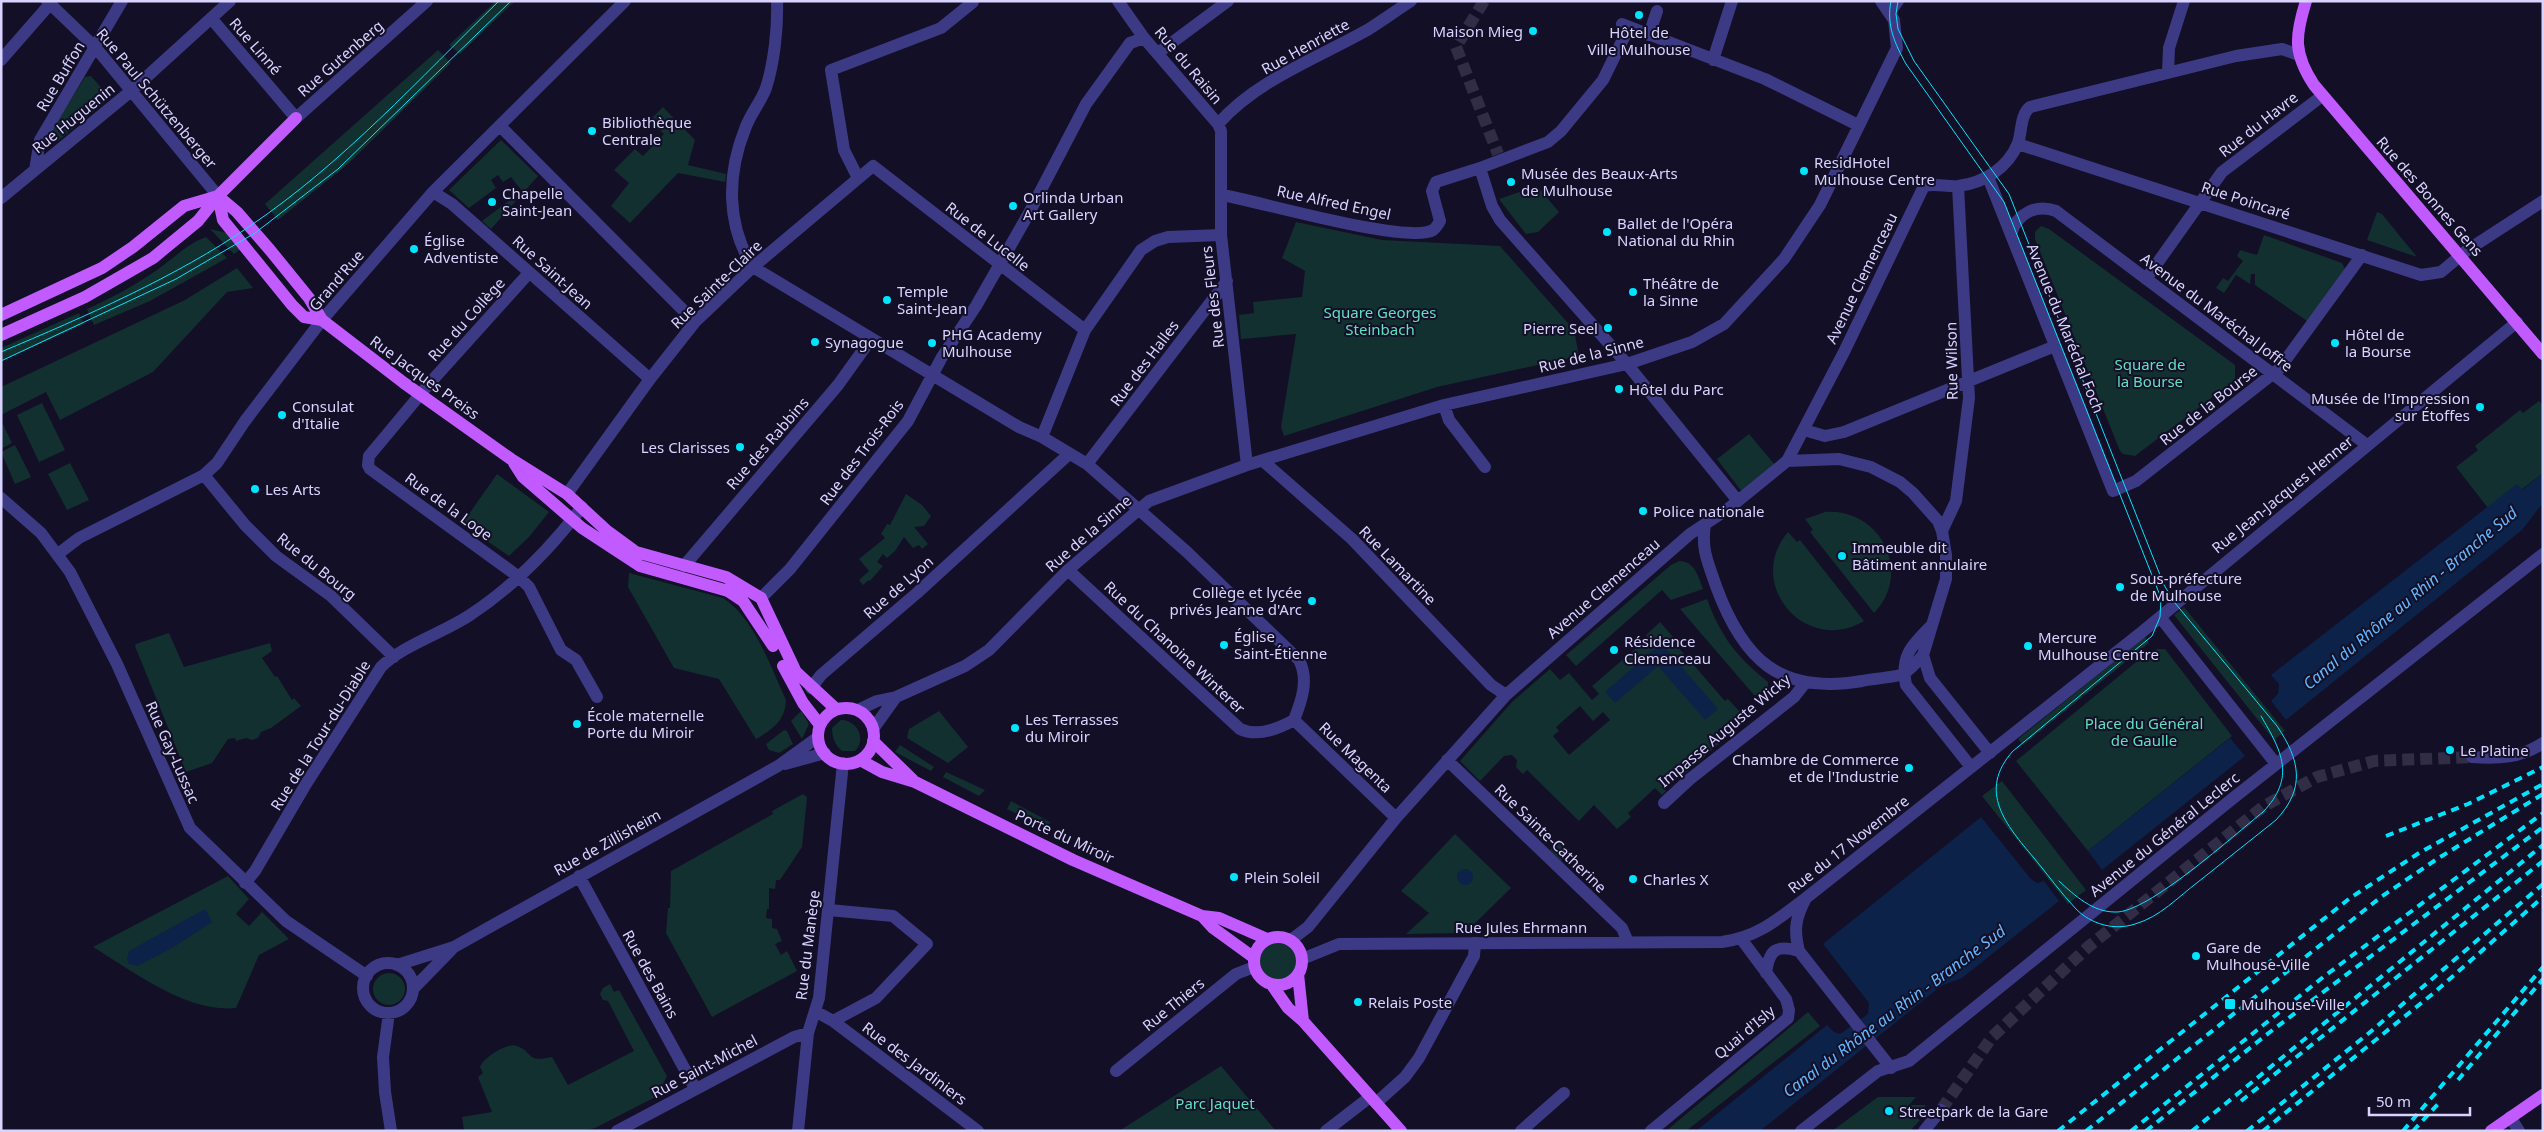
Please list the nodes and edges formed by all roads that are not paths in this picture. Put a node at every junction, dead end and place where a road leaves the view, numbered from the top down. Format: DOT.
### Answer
graph roads {
  1 [pos="122,1"];
  2 [pos="230,1"];
  3 [pos="427,1"];
  4 [pos="625,1"];
  5 [pos="777,1"];
  6 [pos="1118,1"];
  7 [pos="1228,1"];
  8 [pos="1411,1"];
  9 [pos="1732,1"];
  10 [pos="1881,1"];
  11 [pos="1898,1"];
  12 [pos="2184,1"];
  13 [pos="2306,1"];
  14 [pos="49,2"];
  15 [pos="973,2"];
  16 [pos="1658,6"];
  17 [pos="1889,12"];
  18 [pos="211,18"];
  19 [pos="1649,35"];
  20 [pos="1144,38"];
  21 [pos="96,48"];
  22 [pos="1158,54"];
  23 [pos="2299,55"];
  24 [pos="1,60"];
  25 [pos="1713,60"];
  26 [pos="2168,72"];
  27 [pos="131,91"];
  28 [pos="2322,96"];
  29 [pos="296,118"];
  30 [pos="1218,124"];
  31 [pos="1858,125"];
  32 [pos="501,127"];
  33 [pos="2018,144"];
  34 [pos="873,166"];
  35 [pos="1480,168"];
  36 [pos="35,170"];
  37 [pos="1988,177"];
  38 [pos="858,178"];
  39 [pos="1958,186"];
  40 [pos="434,192"];
  41 [pos="1222,195"];
  42 [pos="218,196"];
  43 [pos="1,198"];
  44 [pos="2543,201"];
  45 [pos="2202,203"];
  46 [pos="2011,234"];
  47 [pos="1221,235"];
  48 [pos="2362,255"];
  49 [pos="2460,256"];
  50 [pos="999,265"];
  51 [pos="753,268"];
  52 [pos="529,273"];
  53 [pos="2146,279"];
  54 [pos="1227,281"];
  55 [pos="1212,300"];
  56 [pos="1230,306"];
  57 [pos="1,315"];
  58 [pos="322,320"];
  59 [pos="695,322"];
  60 [pos="2517,322"];
  61 [pos="1085,330"];
  62 [pos="1,335"];
  63 [pos="871,339"];
  64 [pos="2055,346"];
  65 [pos="2540,347"];
  66 [pos="1627,364"];
  67 [pos="2272,374"];
  68 [pos="933,376"];
  69 [pos="650,379"];
  70 [pos="1970,382"];
  71 [pos="421,394"];
  72 [pos="1444,405"];
  73 [pos="1804,430"];
  74 [pos="1042,437"];
  75 [pos="2367,445"];
  76 [pos="1069,454"];
  77 [pos="369,456"];
  78 [pos="511,459"];
  79 [pos="1263,461"];
  80 [pos="1787,461"];
  81 [pos="1087,464"];
  82 [pos="1247,465"];
  83 [pos="1485,468"];
  84 [pos="204,475"];
  85 [pos="2113,491"];
  86 [pos="545,493"];
  87 [pos="567,494"];
  88 [pos="1,498"];
  89 [pos="1738,501"];
  90 [pos="582,507"];
  91 [pos="1139,508"];
  92 [pos="572,520"];
  93 [pos="1705,524"];
  94 [pos="1942,531"];
  95 [pos="58,554"];
  96 [pos="2543,554"];
  97 [pos="640,566"];
  98 [pos="684,566"];
  99 [pos="1068,570"];
  100 [pos="520,577"];
  101 [pos="761,598"];
  102 [pos="2160,617"];
  103 [pos="1932,626"];
  104 [pos="1923,656"];
  105 [pos="394,657"];
  106 [pos="1903,674"];
  107 [pos="1805,683"];
  108 [pos="811,688"];
  109 [pos="1506,695"];
  110 [pos="896,697"];
  111 [pos="597,698"];
  112 [pos="836,710"];
  113 [pos="858,710"];
  114 [pos="1294,720"];
  115 [pos="819,731"];
  116 [pos="873,735"];
  117 [pos="2543,744"];
  118 [pos="825,753"];
  119 [pos="1990,753"];
  120 [pos="2472,757"];
  121 [pos="860,760"];
  122 [pos="1447,760"];
  123 [pos="843,763"];
  124 [pos="2276,764"];
  125 [pos="778,766"];
  126 [pos="1971,767"];
  127 [pos="915,782"];
  128 [pos="1664,803"];
  129 [pos="1396,818"];
  130 [pos="579,876"];
  131 [pos="245,883"];
  132 [pos="1806,898"];
  133 [pos="829,910"];
  134 [pos="1202,916"];
  135 [pos="1267,939"];
  136 [pos="1290,940"];
  137 [pos="1742,940"];
  138 [pos="1628,942"];
  139 [pos="1475,943"];
  140 [pos="454,947"];
  141 [pos="1799,951"];
  142 [pos="1302,959"];
  143 [pos="1254,962"];
  144 [pos="397,965"];
  145 [pos="1766,972"];
  146 [pos="1298,974"];
  147 [pos="367,976"];
  148 [pos="1272,985"];
  149 [pos="413,989"];
  150 [pos="815,1011"];
  151 [pos="388,1013"];
  152 [pos="833,1021"];
  153 [pos="1303,1021"];
  154 [pos="808,1033"];
  155 [pos="1891,1068"];
  156 [pos="1116,1071"];
  157 [pos="695,1088"];
  158 [pos="1564,1093"];
  159 [pos="2543,1095"];
  160 [pos="1373,1100"];
  161 [pos="1941,1110"];
  162 [pos="2510,1117"];
  163 [pos="391,1131"];
  164 [pos="617,1131"];
  165 [pos="798,1131"];
  166 [pos="978,1131"];
  167 [pos="1326,1131"];
  168 [pos="1401,1131"];
  169 [pos="1521,1131"];
  170 [pos="1651,1131"];
  171 [pos="1801,1131"];
  172 [pos="1924,1131"];
  173 [pos="2491,1131"];
  174 [pos="2519,1131"];
  1 -- 21 [label="street, Rue Buffon"];
  2 -- 18 [label="street, Rue Huguenin"];
  3 -- 29 [label="street, Rue Gutenberg"];
  4 -- 32 [label="street, Grand'Rue"];
  5 -- 51 [label="street"];
  6 -- 20 [label="street, Rue du Raisin"];
  7 -- 22 [label="street"];
  8 -- 30 [label="street, Rue Henriette"];
  9 -- 25 [label="street"];
  10 -- 17 [label="street"];
  11 -- 17 [label="street"];
  12 -- 26 [label="street"];
  13 -- 23 [label="main road"];
  14 -- 21 [label="street, Rue Paul Schützenberger"];
  14 -- 24 [label="street"];
  15 -- 38 [label="street"];
  16 -- 19 [label="street"];
  17 -- 31 [label="street, Rue de la Sinne"];
  18 -- 27 [label="street, Rue Huguenin"];
  18 -- 29 [label="street, Rue Linné"];
  19 -- 25 [label="street"];
  19 -- 35 [label="street"];
  20 -- 22 [label="street, Rue du Raisin"];
  20 -- 50 [label="street, Rue des Trois-Rois"];
  21 -- 27 [label="street, Rue Paul Schützenberger"];
  21 -- 36 [label="street, Rue Buffon"];
  22 -- 30 [label="street, Rue du Raisin"];
  23 -- 26 [label="street"];
  23 -- 28 [label="main road, Rue des Bonnes Gens"];
  25 -- 31 [label="street"];
  26 -- 33 [label="street"];
  27 -- 36 [label="street, Rue Huguenin"];
  27 -- 42 [label="street, Rue Paul Schützenberger"];
  28 -- 45 [label="street, Rue du Havre"];
  28 -- 49 [label="main road, Rue des Bonnes Gens"];
  29 -- 42 [label="main road"];
  30 -- 41 [label="street, Rue des Fleurs"];
  31 -- 66 [label="street, Rue de la Sinne"];
  32 -- 40 [label="street, Grand'Rue"];
  32 -- 59 [label="street"];
  33 -- 37 [label="street"];
  33 -- 45 [label="street, Rue Poincaré"];
  34 -- 38 [label="street, Rue Sainte-Claire"];
  34 -- 50 [label="street, Rue de Lucelle"];
  35 -- 41 [label="street, Rue Alfred Engel"];
  35 -- 66 [label="street"];
  36 -- 43 [label="street, Rue Huguenin"];
  37 -- 39 [label="street"];
  37 -- 46 [label="street, Avenue du Maréchal Foch"];
  38 -- 51 [label="street, Rue Sainte-Claire"];
  39 -- 70 [label="street, Rue Wilson"];
  39 -- 73 [label="street, Avenue Clemenceau"];
  40 -- 52 [label="street, Rue Saint-Jean"];
  40 -- 58 [label="street, Grand'Rue"];
  41 -- 47 [label="street, Rue des Fleurs"];
  42 -- 57 [label="main road"];
  42 -- 58 [label="main road, Rue Jacques Preiss"];
  42 -- 58 [label="main road, Rue Jacques Preiss"];
  42 -- 62 [label="main road"];
  44 -- 49 [label="street, Rue Poincaré"];
  45 -- 48 [label="street, Rue Poincaré"];
  45 -- 53 [label="street, Rue du Havre"];
  46 -- 53 [label="street, Avenue du Maréchal Joffre"];
  46 -- 64 [label="street, Avenue du Maréchal Foch"];
  47 -- 54 [label="street, Rue des Fleurs"];
  47 -- 61 [label="street"];
  48 -- 49 [label="street, Rue Poincaré"];
  48 -- 67 [label="street, Rue de la Bourse"];
  49 -- 60 [label="main road, Rue des Bonnes Gens"];
  50 -- 61 [label="street, Rue de Lucelle"];
  50 -- 68 [label="street, Rue des Trois-Rois"];
  51 -- 59 [label="street, Rue Sainte-Claire"];
  51 -- 63 [label="street"];
  52 -- 69 [label="street, Rue Saint-Jean"];
  52 -- 71 [label="street, Rue du Collège"];
  53 -- 67 [label="street, Avenue du Maréchal Joffre"];
  54 -- 55 [label="street, Rue des Halles"];
  54 -- 56 [label="street, Rue des Fleurs"];
  55 -- 56 [label="street"];
  55 -- 81 [label="street, Rue des Halles"];
  56 -- 82 [label="street, Rue des Fleurs"];
  58 -- 71 [label="main road, Rue Jacques Preiss"];
  58 -- 84 [label="street, Grand'Rue"];
  59 -- 69 [label="street, Rue Sainte-Claire"];
  60 -- 65 [label="main road, Rue des Bonnes Gens"];
  60 -- 75 [label="street, Rue Jean-Jacques Henner"];
  61 -- 74 [label="street"];
  63 -- 68 [label="street"];
  63 -- 98 [label="street, Rue des Rabbins"];
  64 -- 70 [label="street"];
  64 -- 85 [label="street, Avenue du Maréchal Foch"];
  66 -- 72 [label="street, Rue de la Sinne"];
  66 -- 89 [label="street"];
  67 -- 75 [label="street, Avenue du Maréchal Joffre"];
  67 -- 85 [label="street, Rue de la Bourse"];
  68 -- 74 [label="street"];
  68 -- 101 [label="street, Rue des Trois-Rois"];
  69 -- 87 [label="street, Rue Sainte-Claire"];
  70 -- 73 [label="street"];
  70 -- 94 [label="street, Rue Wilson"];
  71 -- 77 [label="street, Rue du Collège"];
  71 -- 78 [label="main road, Rue Jacques Preiss"];
  72 -- 79 [label="street, Rue de la Sinne"];
  72 -- 83 [label="street"];
  73 -- 80 [label="street, Avenue Clemenceau"];
  74 -- 76 [label="street"];
  75 -- 102 [label="street, Rue Jean-Jacques Henner"];
  76 -- 81 [label="street"];
  76 -- 108 [label="street, Rue de Lyon"];
  77 -- 100 [label="street, Rue de la Loge"];
  78 -- 86 [label="main road, Rue Jacques Preiss"];
  78 -- 87 [label="main road, Rue Jacques Preiss"];
  79 -- 82 [label="street, Rue de la Sinne"];
  79 -- 109 [label="street, Rue Lamartine"];
  80 -- 89 [label="street, Avenue Clemenceau"];
  80 -- 94 [label="street"];
  81 -- 91 [label="street"];
  82 -- 91 [label="street, Rue de la Sinne"];
  84 -- 95 [label="street, Grand'Rue"];
  84 -- 105 [label="street, Rue du Bourg"];
  86 -- 87 [label="main road"];
  86 -- 92 [label="main road, Rue Jacques Preiss"];
  87 -- 90 [label="main road, Rue Jacques Preiss"];
  88 -- 95 [label="street, Rue Gay-Lussac"];
  89 -- 93 [label="street, Avenue Clemenceau"];
  90 -- 92 [label="street, Rue de la Tour-du-Diable"];
  90 -- 98 [label="main road, Rue Jacques Preiss"];
  91 -- 99 [label="street, Rue de la Sinne"];
  91 -- 114 [label="street"];
  92 -- 97 [label="main road, Rue Jacques Preiss"];
  92 -- 100 [label="street, Rue de la Tour-du-Diable"];
  93 -- 107 [label="street"];
  93 -- 109 [label="street, Avenue Clemenceau"];
  94 -- 103 [label="street"];
  95 -- 131 [label="street, Rue Gay-Lussac"];
  96 -- 124 [label="street, Avenue du Général Leclerc"];
  97 -- 98 [label="main road, Rue Jacques Preiss"];
  97 -- 115 [label="main road, Rue Jacques Preiss"];
  98 -- 101 [label="main road, Rue Jacques Preiss"];
  99 -- 110 [label="street, Rue de la Sinne"];
  99 -- 114 [label="street, Rue du Chanoine Winterer"];
  100 -- 105 [label="street, Rue de la Tour-du-Diable"];
  100 -- 111 [label="street"];
  101 -- 108 [label="main road"];
  102 -- 119 [label="street"];
  102 -- 124 [label="street"];
  103 -- 104 [label="street"];
  103 -- 106 [label="street"];
  104 -- 106 [label="street"];
  104 -- 119 [label="street"];
  105 -- 131 [label="street, Rue de la Tour-du-Diable"];
  106 -- 107 [label="street"];
  106 -- 126 [label="street"];
  107 -- 128 [label="street, Impasse Auguste Wicky"];
  108 -- 112 [label="main road"];
  109 -- 122 [label="street, Avenue Clemenceau"];
  110 -- 113 [label="street, Rue de la Sinne"];
  110 -- 116 [label="street"];
  112 -- 113 [label="main road"];
  112 -- 115 [label="main road"];
  113 -- 116 [label="main road, Porte du Miroir"];
  114 -- 129 [label="street, Rue Magenta"];
  115 -- 118 [label="main road"];
  115 -- 125 [label="street, Rue de Zillisheim"];
  116 -- 121 [label="main road"];
  116 -- 127 [label="main road, Porte du Miroir"];
  117 -- 120 [label="street"];
  118 -- 123 [label="main road"];
  118 -- 125 [label="street, Rue de Zillisheim"];
  119 -- 126 [label="street"];
  121 -- 123 [label="main road"];
  121 -- 127 [label="main road, Porte du Miroir"];
  122 -- 129 [label="street, Avenue Clemenceau"];
  122 -- 138 [label="street, Rue Sainte-Catherine"];
  123 -- 133 [label="street, Rue du Manège"];
  124 -- 155 [label="street, Avenue du Général Leclerc"];
  125 -- 130 [label="street, Rue de Zillisheim"];
  126 -- 132 [label="street, Rue du 17 Novembre"];
  127 -- 134 [label="main road, Porte du Miroir"];
  129 -- 136 [label="street, Avenue Clemenceau"];
  130 -- 140 [label="street, Rue de Zillisheim"];
  130 -- 157 [label="street, Rue des Bains"];
  131 -- 147 [label="street, Rue Gay-Lussac"];
  132 -- 137 [label="street, Rue du 17 Novembre"];
  132 -- 141 [label="street"];
  133 -- 150 [label="street, Rue du Manège"];
  133 -- 152 [label="street"];
  134 -- 135 [label="main road, Porte du Miroir"];
  134 -- 143 [label="main road, Porte du Miroir"];
  135 -- 136 [label="main road"];
  135 -- 143 [label="main road"];
  136 -- 142 [label="main road"];
  137 -- 138 [label="street, Rue Jules Ehrmann"];
  137 -- 145 [label="street, Quai d'Isly"];
  138 -- 139 [label="street, Rue Jules Ehrmann"];
  139 -- 142 [label="street, Rue Jules Ehrmann"];
  139 -- 160 [label="street"];
  140 -- 144 [label="street, Rue de Zillisheim"];
  140 -- 149 [label="street, Rue de Zillisheim"];
  141 -- 145 [label="street"];
  141 -- 155 [label="street"];
  142 -- 146 [label="main road"];
  143 -- 148 [label="main road"];
  143 -- 156 [label="street, Rue Thiers"];
  144 -- 147 [label="street"];
  144 -- 149 [label="street"];
  145 -- 170 [label="street, Quai d'Isly"];
  146 -- 148 [label="main road"];
  146 -- 153 [label="main road"];
  147 -- 151 [label="street"];
  148 -- 153 [label="main road"];
  149 -- 151 [label="street"];
  150 -- 152 [label="street, Rue des Jardiniers"];
  150 -- 154 [label="street, Rue du Manège"];
  151 -- 163 [label="street"];
  152 -- 166 [label="street, Rue des Jardiniers"];
  153 -- 160 [label="main road"];
  154 -- 157 [label="street, Rue Saint-Michel"];
  154 -- 165 [label="street, Rue du Manège"];
  155 -- 171 [label="street, Avenue du Général Leclerc"];
  157 -- 164 [label="street, Rue Saint-Michel"];
  158 -- 169 [label="street"];
  159 -- 162 [label="main road"];
  160 -- 167 [label="street"];
  160 -- 168 [label="main road"];
  161 -- 172 [label="street"];
  162 -- 173 [label="main road"];
  162 -- 174 [label="street"];
}
